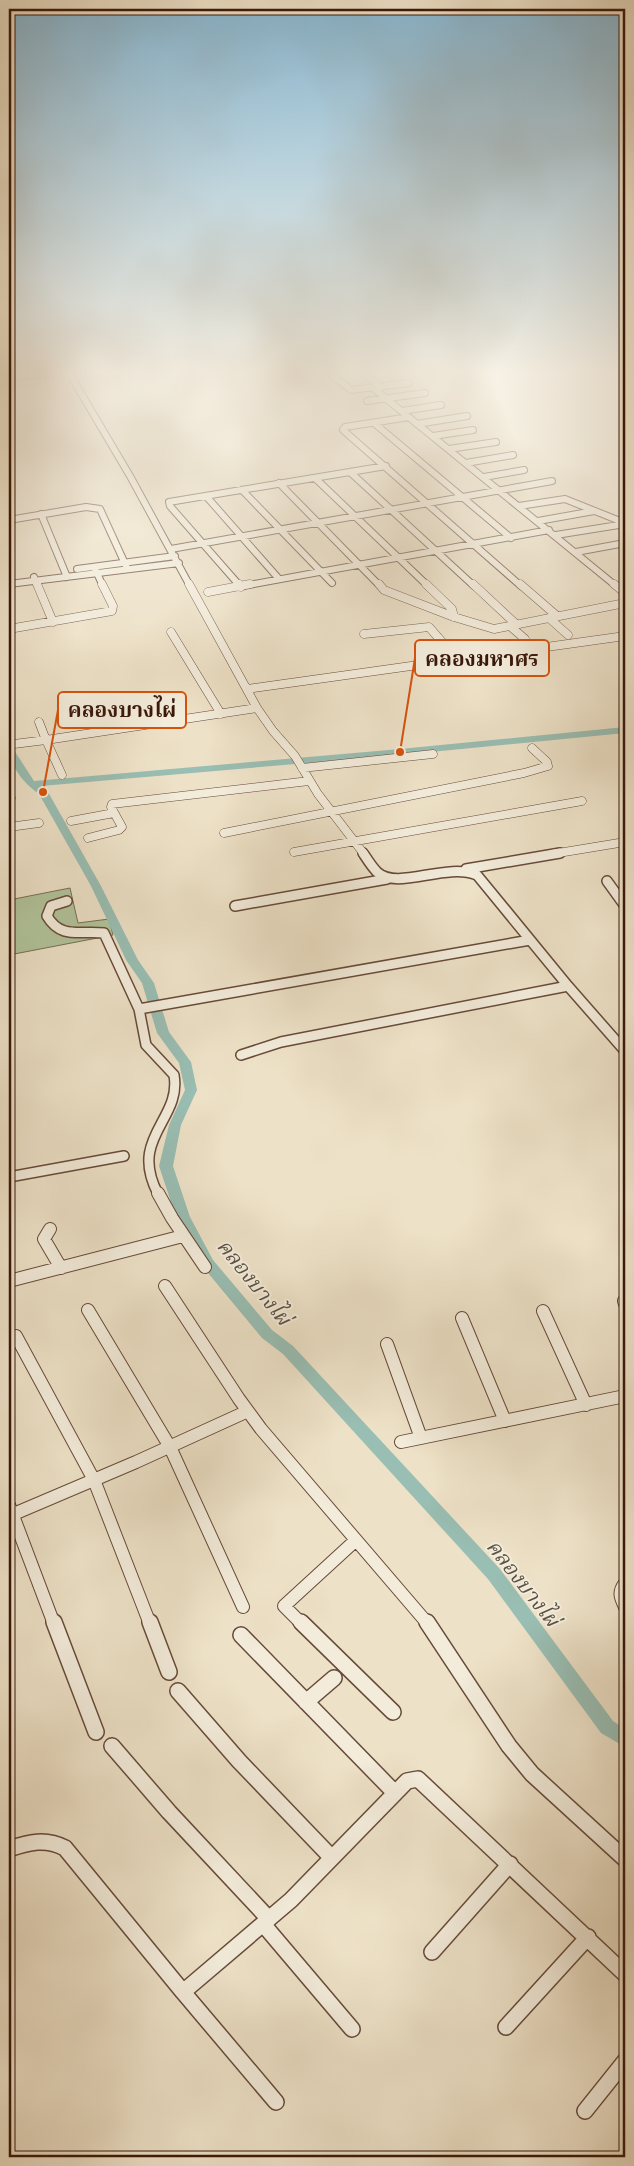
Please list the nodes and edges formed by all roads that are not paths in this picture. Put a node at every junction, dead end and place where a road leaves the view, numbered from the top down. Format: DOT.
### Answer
graph roads {
  1 [pos="128,474"];
  2 [pos="338,474"];
  3 [pos="352,474"];
  4 [pos="395,474"];
  5 [pos="436,474"];
  6 [pos="480,474"];
  7 [pos="501,474"];
  8 [pos="484,477"];
  9 [pos="316,478"];
  10 [pos="552,481"];
  11 [pos="279,483"];
  12 [pos="242,490"];
  13 [pos="500,490"];
  14 [pos="206,496"];
  15 [pos="464,497"];
  16 [pos="427,504"];
  17 [pos="520,506"];
  18 [pos="391,510"];
  19 [pos="595,511"];
  20 [pos="41,514"];
  21 [pos="354,516"];
  22 [pos="9,520"];
  23 [pos="538,521"];
  24 [pos="316,522"];
  25 [pos="625,523"];
  26 [pos="279,529"];
  27 [pos="549,530"];
  28 [pos="241,536"];
  29 [pos="556,536"];
  30 [pos="511,538"];
  31 [pos="200,542"];
  32 [pos="625,543"];
  33 [pos="473,545"];
  34 [pos="616,545"];
  35 [pos="170,548"];
  36 [pos="435,551"];
  37 [pos="576,552"];
  38 [pos="625,552"];
  39 [pos="397,558"];
  40 [pos="177,560"];
  41 [pos="360,564"];
  42 [pos="126,566"];
  43 [pos="95,570"];
  44 [pos="320,572"];
  45 [pos="66,574"];
  46 [pos="9,577"];
  47 [pos="34,578"];
  48 [pos="280,579"];
  49 [pos="332,583"];
  50 [pos="9,584"];
  51 [pos="241,587"];
  52 [pos="208,592"];
  53 [pos="625,593"];
  54 [pos="625,603"];
  55 [pos="557,616"];
  56 [pos="454,617"];
  57 [pos="549,618"];
  58 [pos="53,622"];
  59 [pos="513,625"];
  60 [pos="9,629"];
  61 [pos="171,632"];
  62 [pos="364,634"];
  63 [pos="568,635"];
  64 [pos="625,636"];
  65 [pos="524,640"];
  66 [pos="457,659"];
  67 [pos="247,689"];
  68 [pos="257,708"];
  69 [pos="222,714"];
  70 [pos="39,722"];
  71 [pos="46,740"];
  72 [pos="14,744"];
  73 [pos="532,748"];
  74 [pos="433,754"];
  75 [pos="299,762"];
  76 [pos="62,775"];
  77 [pos="309,780"];
  78 [pos="582,802"];
  79 [pos="331,812"];
  80 [pos="114,813"];
  81 [pos="71,820"];
  82 [pos="39,823"];
  83 [pos="9,827"];
  84 [pos="224,833"];
  85 [pos="88,838"];
  86 [pos="354,841"];
  87 [pos="625,842"];
  88 [pos="294,852"];
  89 [pos="463,870"];
  90 [pos="388,879"];
  91 [pos="607,881"];
  92 [pos="67,901"];
  93 [pos="625,905"];
  94 [pos="235,906"];
  95 [pos="530,940"];
  96 [pos="568,986"];
  97 [pos="142,1008"];
  98 [pos="625,1051"];
  99 [pos="241,1055"];
  100 [pos="124,1156"];
  101 [pos="9,1177"];
  102 [pos="50,1228"];
  103 [pos="184,1236"];
  104 [pos="205,1267"];
  105 [pos="61,1268"];
  106 [pos="9,1281"];
  107 [pos="166,1286"];
  108 [pos="88,1310"];
  109 [pos="543,1310"];
  110 [pos="462,1318"];
  111 [pos="16,1336"];
  112 [pos="387,1344"];
  113 [pos="625,1396"];
  114 [pos="586,1404"];
  115 [pos="248,1411"];
  116 [pos="505,1421"];
  117 [pos="421,1438"];
  118 [pos="401,1442"];
  119 [pos="170,1446"];
  120 [pos="94,1480"];
  121 [pos="10,1511"];
  122 [pos="356,1540"];
  123 [pos="625,1583"];
  124 [pos="242,1607"];
  125 [pos="625,1607"];
  126 [pos="242,1636"];
  127 [pos="169,1672"];
  128 [pos="334,1678"];
  129 [pos="178,1691"];
  130 [pos="306,1702"];
  131 [pos="393,1712"];
  132 [pos="96,1732"];
  133 [pos="112,1746"];
  134 [pos="395,1793"];
  135 [pos="9,1849"];
  136 [pos="332,1858"];
  137 [pos="625,1859"];
  138 [pos="510,1864"];
  139 [pos="266,1921"];
  140 [pos="588,1937"];
  141 [pos="432,1952"];
  142 [pos="625,1974"];
  143 [pos="183,1992"];
  144 [pos="506,2027"];
  145 [pos="352,2029"];
  146 [pos="625,2061"];
  147 [pos="276,2102"];
  148 [pos="585,2111"];
  1 -- 35 [label="street"];
  2 -- 9 [label="street"];
  3 -- 18 [label="street"];
  4 -- 16 [label="street"];
  5 -- 15 [label="street"];
  6 -- 8 [label="street"];
  7 -- 8 [label="street"];
  8 -- 13 [label="street"];
  9 -- 11 [label="street"];
  9 -- 21 [label="street"];
  10 -- 13 [label="street"];
  11 -- 12 [label="street"];
  11 -- 24 [label="street"];
  12 -- 14 [label="street"];
  12 -- 26 [label="street"];
  13 -- 15 [label="street"];
  13 -- 17 [label="street"];
  14 -- 28 [label="street"];
  14 -- 31 [label="street"];
  15 -- 16 [label="street"];
  15 -- 30 [label="street"];
  16 -- 18 [label="street"];
  16 -- 33 [label="street"];
  17 -- 19 [label="street"];
  17 -- 23 [label="street"];
  18 -- 21 [label="street"];
  18 -- 36 [label="street"];
  19 -- 23 [label="street"];
  19 -- 25 [label="street"];
  20 -- 22 [label="street"];
  20 -- 42 [label="street"];
  20 -- 45 [label="street"];
  21 -- 24 [label="street"];
  21 -- 39 [label="street"];
  23 -- 27 [label="street"];
  24 -- 26 [label="street"];
  24 -- 41 [label="street"];
  25 -- 29 [label="street"];
  26 -- 28 [label="street"];
  26 -- 44 [label="street"];
  27 -- 29 [label="street"];
  27 -- 30 [label="street"];
  28 -- 31 [label="street"];
  28 -- 48 [label="street"];
  29 -- 37 [label="street"];
  30 -- 33 [label="street"];
  31 -- 35 [label="street"];
  31 -- 51 [label="street"];
  32 -- 34 [label="street"];
  33 -- 36 [label="street"];
  33 -- 55 [label="street"];
  34 -- 37 [label="street"];
  34 -- 38 [label="street"];
  35 -- 40 [label="street"];
  36 -- 39 [label="street"];
  36 -- 59 [label="street"];
  37 -- 53 [label="street"];
  39 -- 41 [label="street"];
  39 -- 56 [label="street"];
  40 -- 42 [label="street"];
  40 -- 67 [label="street"];
  41 -- 44 [label="street"];
  41 -- 56 [label="street"];
  42 -- 43 [label="street"];
  43 -- 45 [label="street"];
  43 -- 58 [label="street"];
  44 -- 48 [label="street"];
  44 -- 49 [label="street"];
  45 -- 47 [label="street"];
  46 -- 47 [label="street"];
  47 -- 50 [label="street"];
  47 -- 58 [label="street"];
  48 -- 51 [label="street"];
  51 -- 52 [label="street"];
  54 -- 55 [label="street"];
  55 -- 57 [label="street"];
  56 -- 59 [label="street"];
  57 -- 59 [label="street"];
  57 -- 63 [label="street"];
  58 -- 60 [label="street"];
  59 -- 65 [label="street"];
  61 -- 69 [label="street"];
  62 -- 66 [label="street"];
  64 -- 66 [label="street"];
  66 -- 67 [label="street"];
  67 -- 68 [label="street"];
  68 -- 69 [label="street"];
  68 -- 75 [label="street"];
  69 -- 71 [label="street"];
  70 -- 71 [label="street"];
  71 -- 72 [label="street"];
  71 -- 76 [label="street"];
  73 -- 79 [label="street"];
  74 -- 75 [label="street"];
  75 -- 77 [label="street"];
  77 -- 79 [label="street"];
  77 -- 80 [label="street"];
  78 -- 86 [label="street"];
  79 -- 84 [label="street"];
  79 -- 86 [label="street"];
  80 -- 81 [label="street"];
  80 -- 85 [label="street"];
  82 -- 83 [label="street"];
  86 -- 88 [label="street"];
  86 -- 90 [label="street"];
  87 -- 89 [label="street"];
  89 -- 90 [label="street"];
  89 -- 95 [label="street"];
  90 -- 94 [label="street"];
  91 -- 93 [label="street"];
  92 -- 97 [label="street"];
  95 -- 96 [label="street"];
  95 -- 97 [label="street"];
  96 -- 98 [label="street"];
  96 -- 99 [label="street"];
  97 -- 103 [label="street"];
  100 -- 101 [label="street"];
  102 -- 105 [label="street"];
  103 -- 104 [label="street"];
  103 -- 105 [label="street"];
  105 -- 106 [label="street"];
  107 -- 115 [label="street"];
  108 -- 119 [label="street"];
  109 -- 114 [label="street"];
  110 -- 116 [label="street"];
  111 -- 120 [label="street"];
  112 -- 117 [label="street"];
  113 -- 114 [label="street"];
  114 -- 116 [label="street"];
  115 -- 119 [label="street"];
  115 -- 122 [label="street"];
  116 -- 117 [label="street"];
  117 -- 118 [label="street"];
  119 -- 120 [label="street"];
  119 -- 124 [label="street"];
  120 -- 121 [label="street"];
  120 -- 127 [label="street"];
  121 -- 132 [label="street"];
  122 -- 131 [label="street"];
  122 -- 137 [label="street"];
  123 -- 125 [label="street"];
  126 -- 130 [label="street"];
  128 -- 130 [label="street"];
  129 -- 136 [label="street"];
  130 -- 134 [label="street"];
  133 -- 139 [label="street"];
  134 -- 136 [label="street"];
  134 -- 138 [label="street"];
  135 -- 143 [label="street"];
  136 -- 139 [label="street"];
  138 -- 140 [label="street"];
  138 -- 141 [label="street"];
  139 -- 143 [label="street"];
  139 -- 145 [label="street"];
  140 -- 142 [label="street"];
  140 -- 144 [label="street"];
  143 -- 147 [label="street"];
  146 -- 148 [label="street"];
}
